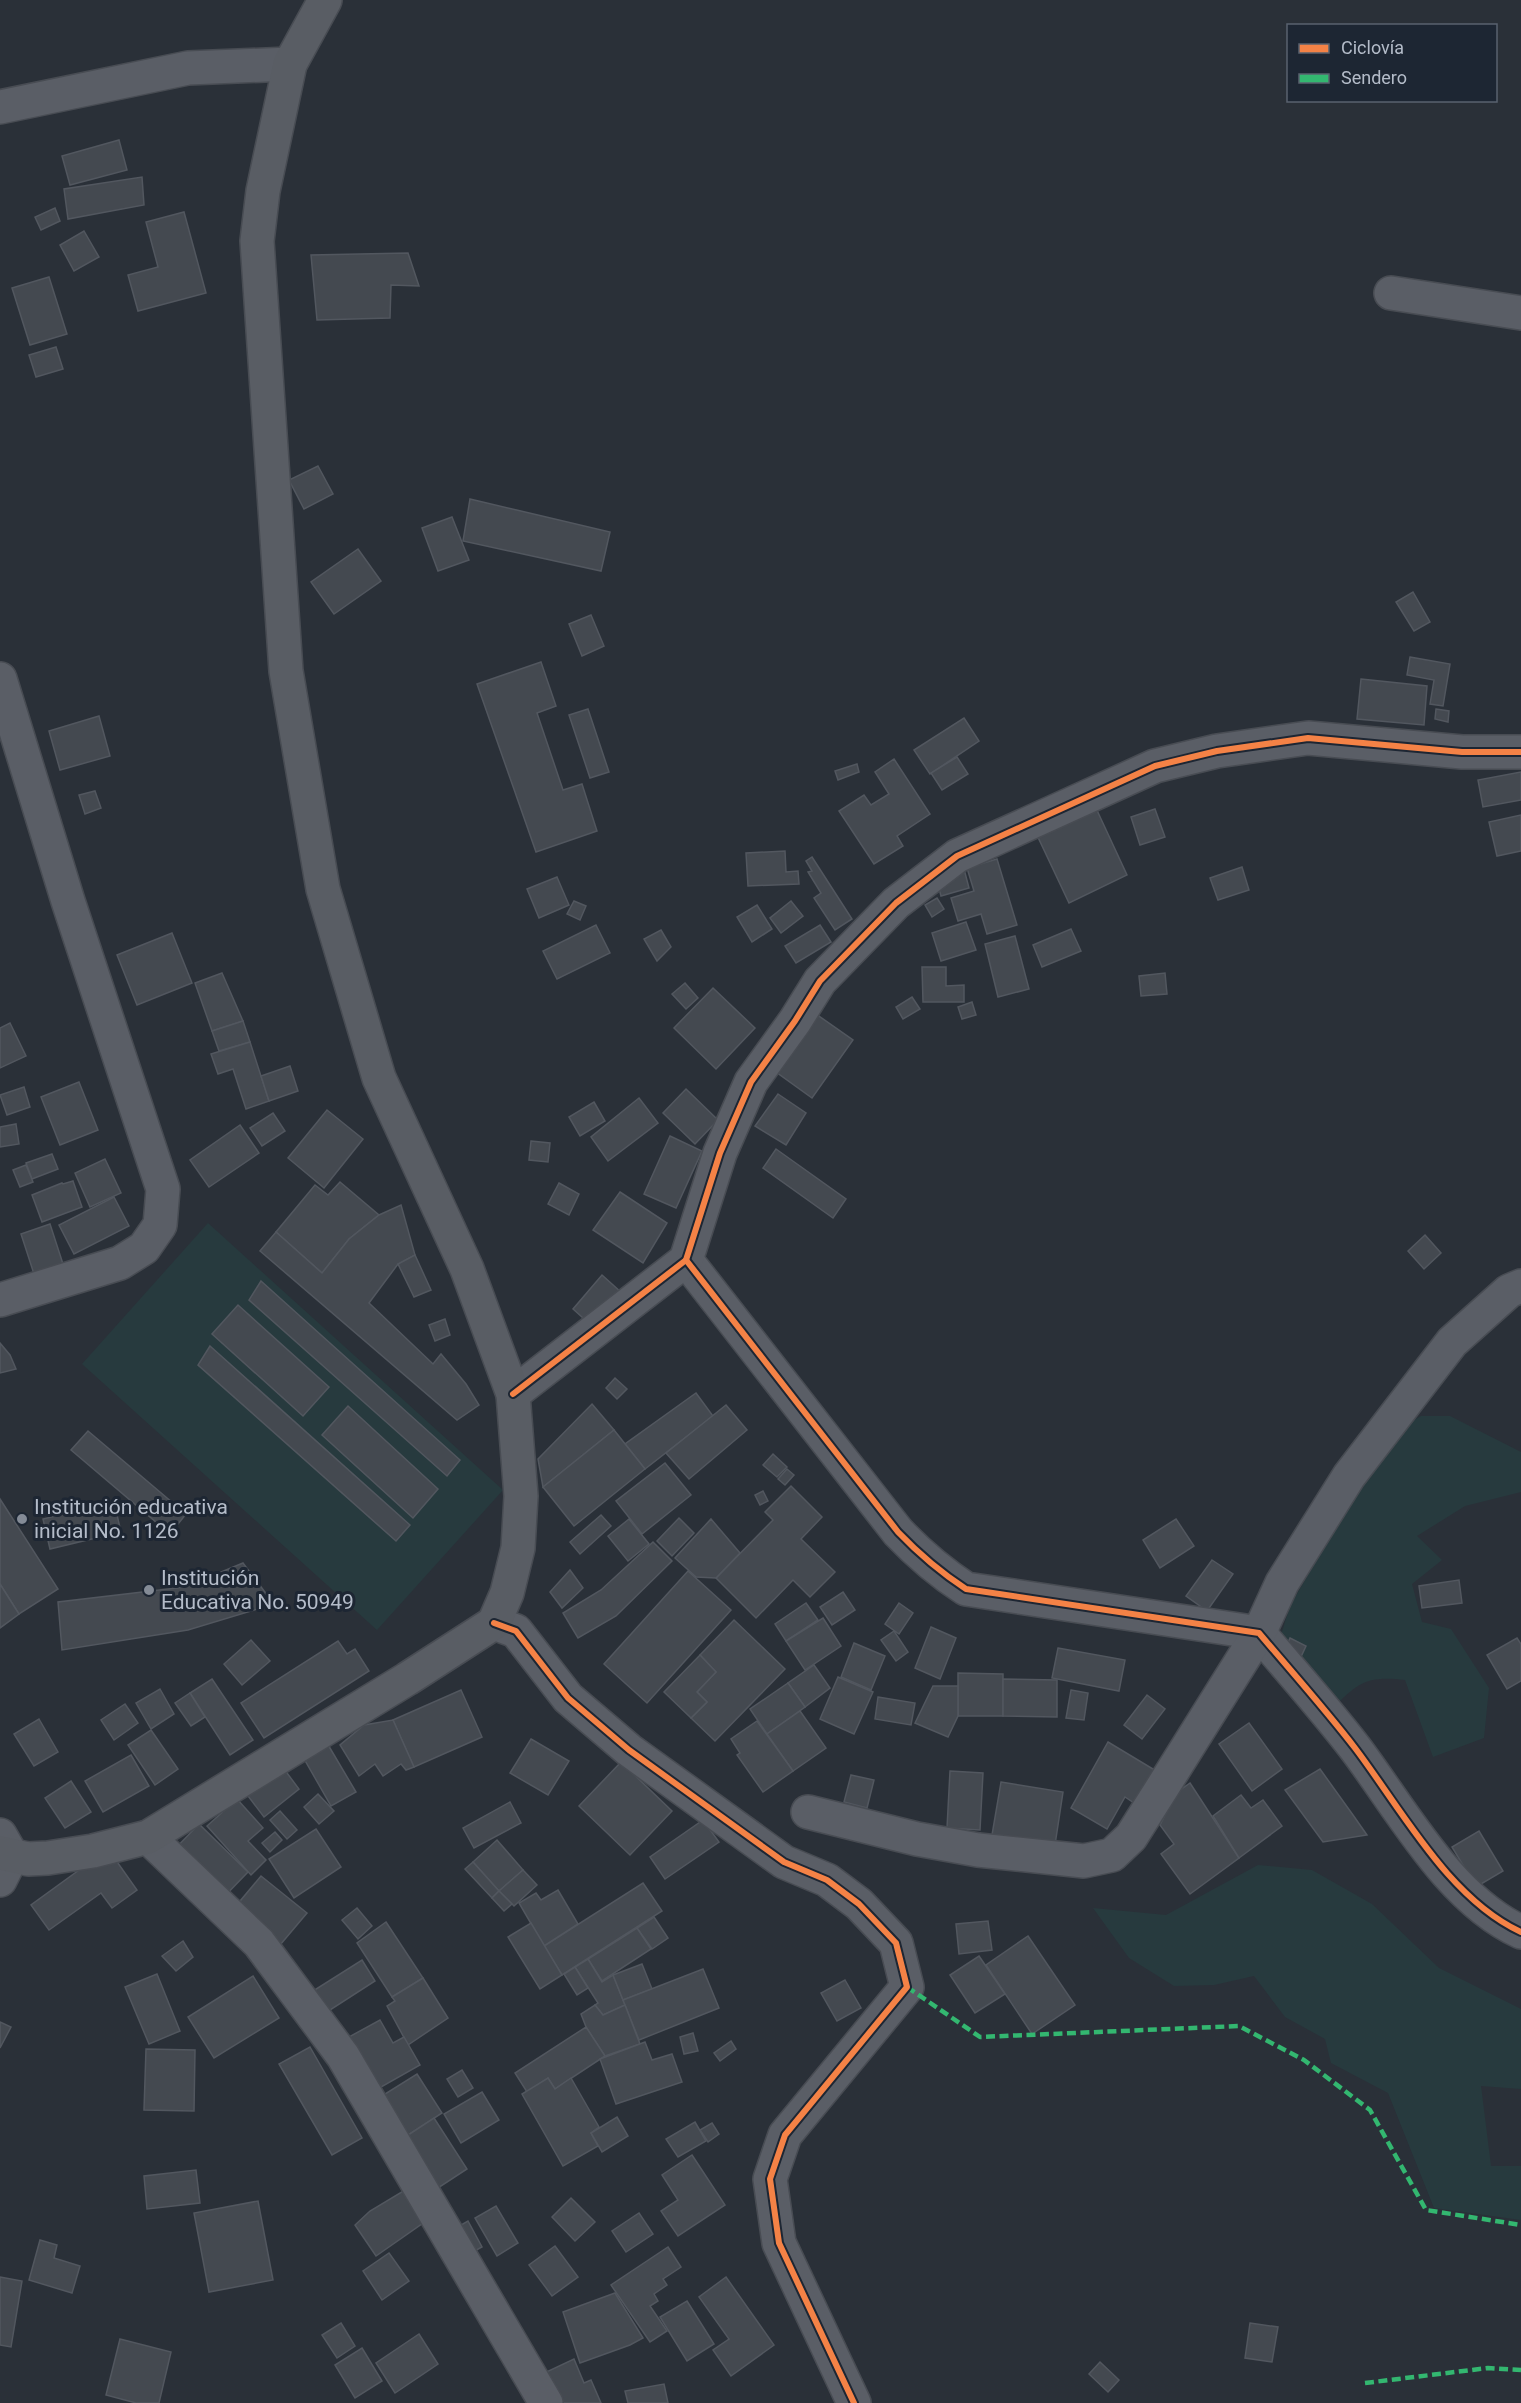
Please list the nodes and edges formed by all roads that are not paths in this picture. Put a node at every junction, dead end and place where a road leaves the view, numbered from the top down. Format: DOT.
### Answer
graph roads {
  1 [pos="325,0"];
  2 [pos="290,64"];
  3 [pos="0,107"];
  4 [pos="1391,293"];
  5 [pos="1521,313"];
  6 [pos="0,678"];
  7 [pos="1521,752"];
  8 [pos="686,1260"];
  9 [pos="1521,1286"];
  10 [pos="0,1300"];
  11 [pos="513,1395"];
  12 [pos="494,1623"];
  13 [pos="1259,1633"];
  14 [pos="808,1812"];
  15 [pos="148,1838"];
  16 [pos="3,1856"];
  17 [pos="1521,1932"];
  18 [pos="546,2403"];
  19 [pos="854,2403"];
  1 -- 2 [label="main road"];
  2 -- 3 [label="street"];
  2 -- 11 [label="main road"];
  4 -- 5 [label="street"];
  6 -- 10 [label="street"];
  7 -- 8 [label="street"];
  8 -- 11 [label="street"];
  8 -- 13 [label="street"];
  9 -- 13 [label="street"];
  11 -- 12 [label="main road"];
  12 -- 15 [label="main road"];
  12 -- 19 [label="street"];
  13 -- 14 [label="street"];
  13 -- 17 [label="street"];
  15 -- 16 [label="main road"];
  15 -- 18 [label="street"];
}
